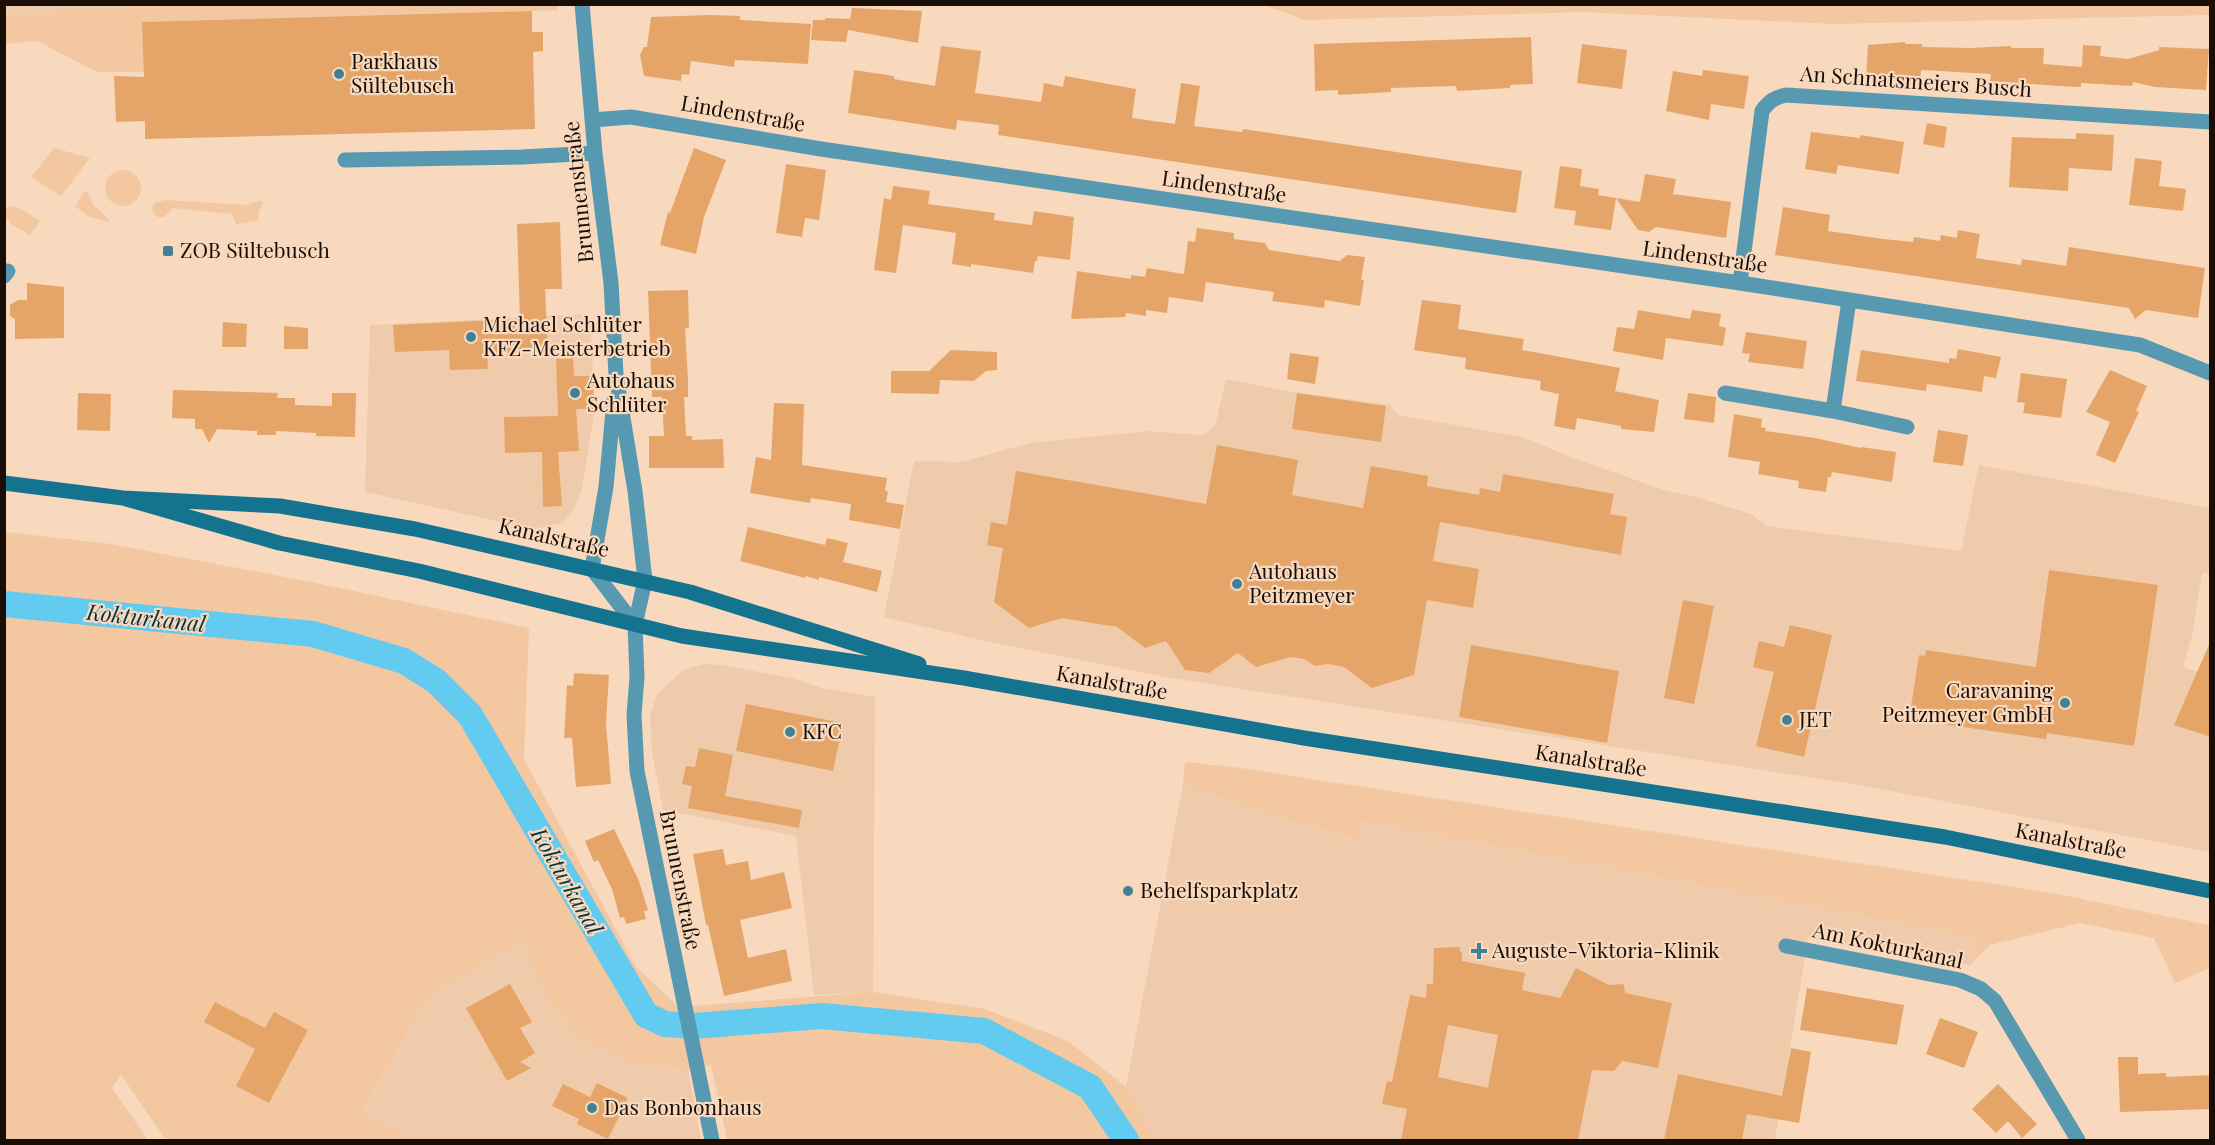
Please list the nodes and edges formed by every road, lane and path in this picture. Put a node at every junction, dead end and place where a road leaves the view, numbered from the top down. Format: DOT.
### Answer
graph roads {
  1 [pos="582,4"];
  2 [pos="592,120"];
  3 [pos="2211,122"];
  4 [pos="595,153"];
  5 [pos="345,160"];
  6 [pos="1740,283"];
  7 [pos="1849,300"];
  8 [pos="2211,373"];
  9 [pos="616,375"];
  10 [pos="1725,393"];
  11 [pos="1833,411"];
  12 [pos="1907,427"];
  13 [pos="4,483"];
  14 [pos="123,498"];
  15 [pos="592,569"];
  16 [pos="645,580"];
  17 [pos="634,625"];
  18 [pos="964,678"];
  19 [pos="2211,891"];
  20 [pos="1785,946"];
  21 [pos="712,1140"];
  22 [pos="2078,1140"];
  1 -- 2 [label="street, Brunnenstraße"];
  2 -- 4 [label="street, Brunnenstraße"];
  2 -- 6 [label="street, Lindenstraße"];
  3 -- 6 [label="street, An Schnatsmeiers Busch"];
  4 -- 5 [label="street"];
  4 -- 9 [label="street, Brunnenstraße"];
  6 -- 7 [label="street, Lindenstraße"];
  7 -- 8 [label="street, Lindenstraße"];
  7 -- 11 [label="street"];
  9 -- 15 [label="street, Brunnenstraße"];
  9 -- 16 [label="street, Brunnenstraße"];
  10 -- 11 [label="street"];
  11 -- 12 [label="street"];
  13 -- 14 [label="main road, Kanalstraße"];
  14 -- 15 [label="main road, Kanalstraße"];
  14 -- 17 [label="main road, Kanalstraße"];
  15 -- 16 [label="main road, Kanalstraße"];
  15 -- 17 [label="street"];
  16 -- 17 [label="street, Brunnenstraße"];
  16 -- 18 [label="main road, Kanalstraße"];
  17 -- 18 [label="main road, Kanalstraße"];
  17 -- 21 [label="street, Brunnenstraße"];
  18 -- 19 [label="main road, Kanalstraße"];
  20 -- 22 [label="street, Am Kokturkanal"];
}
